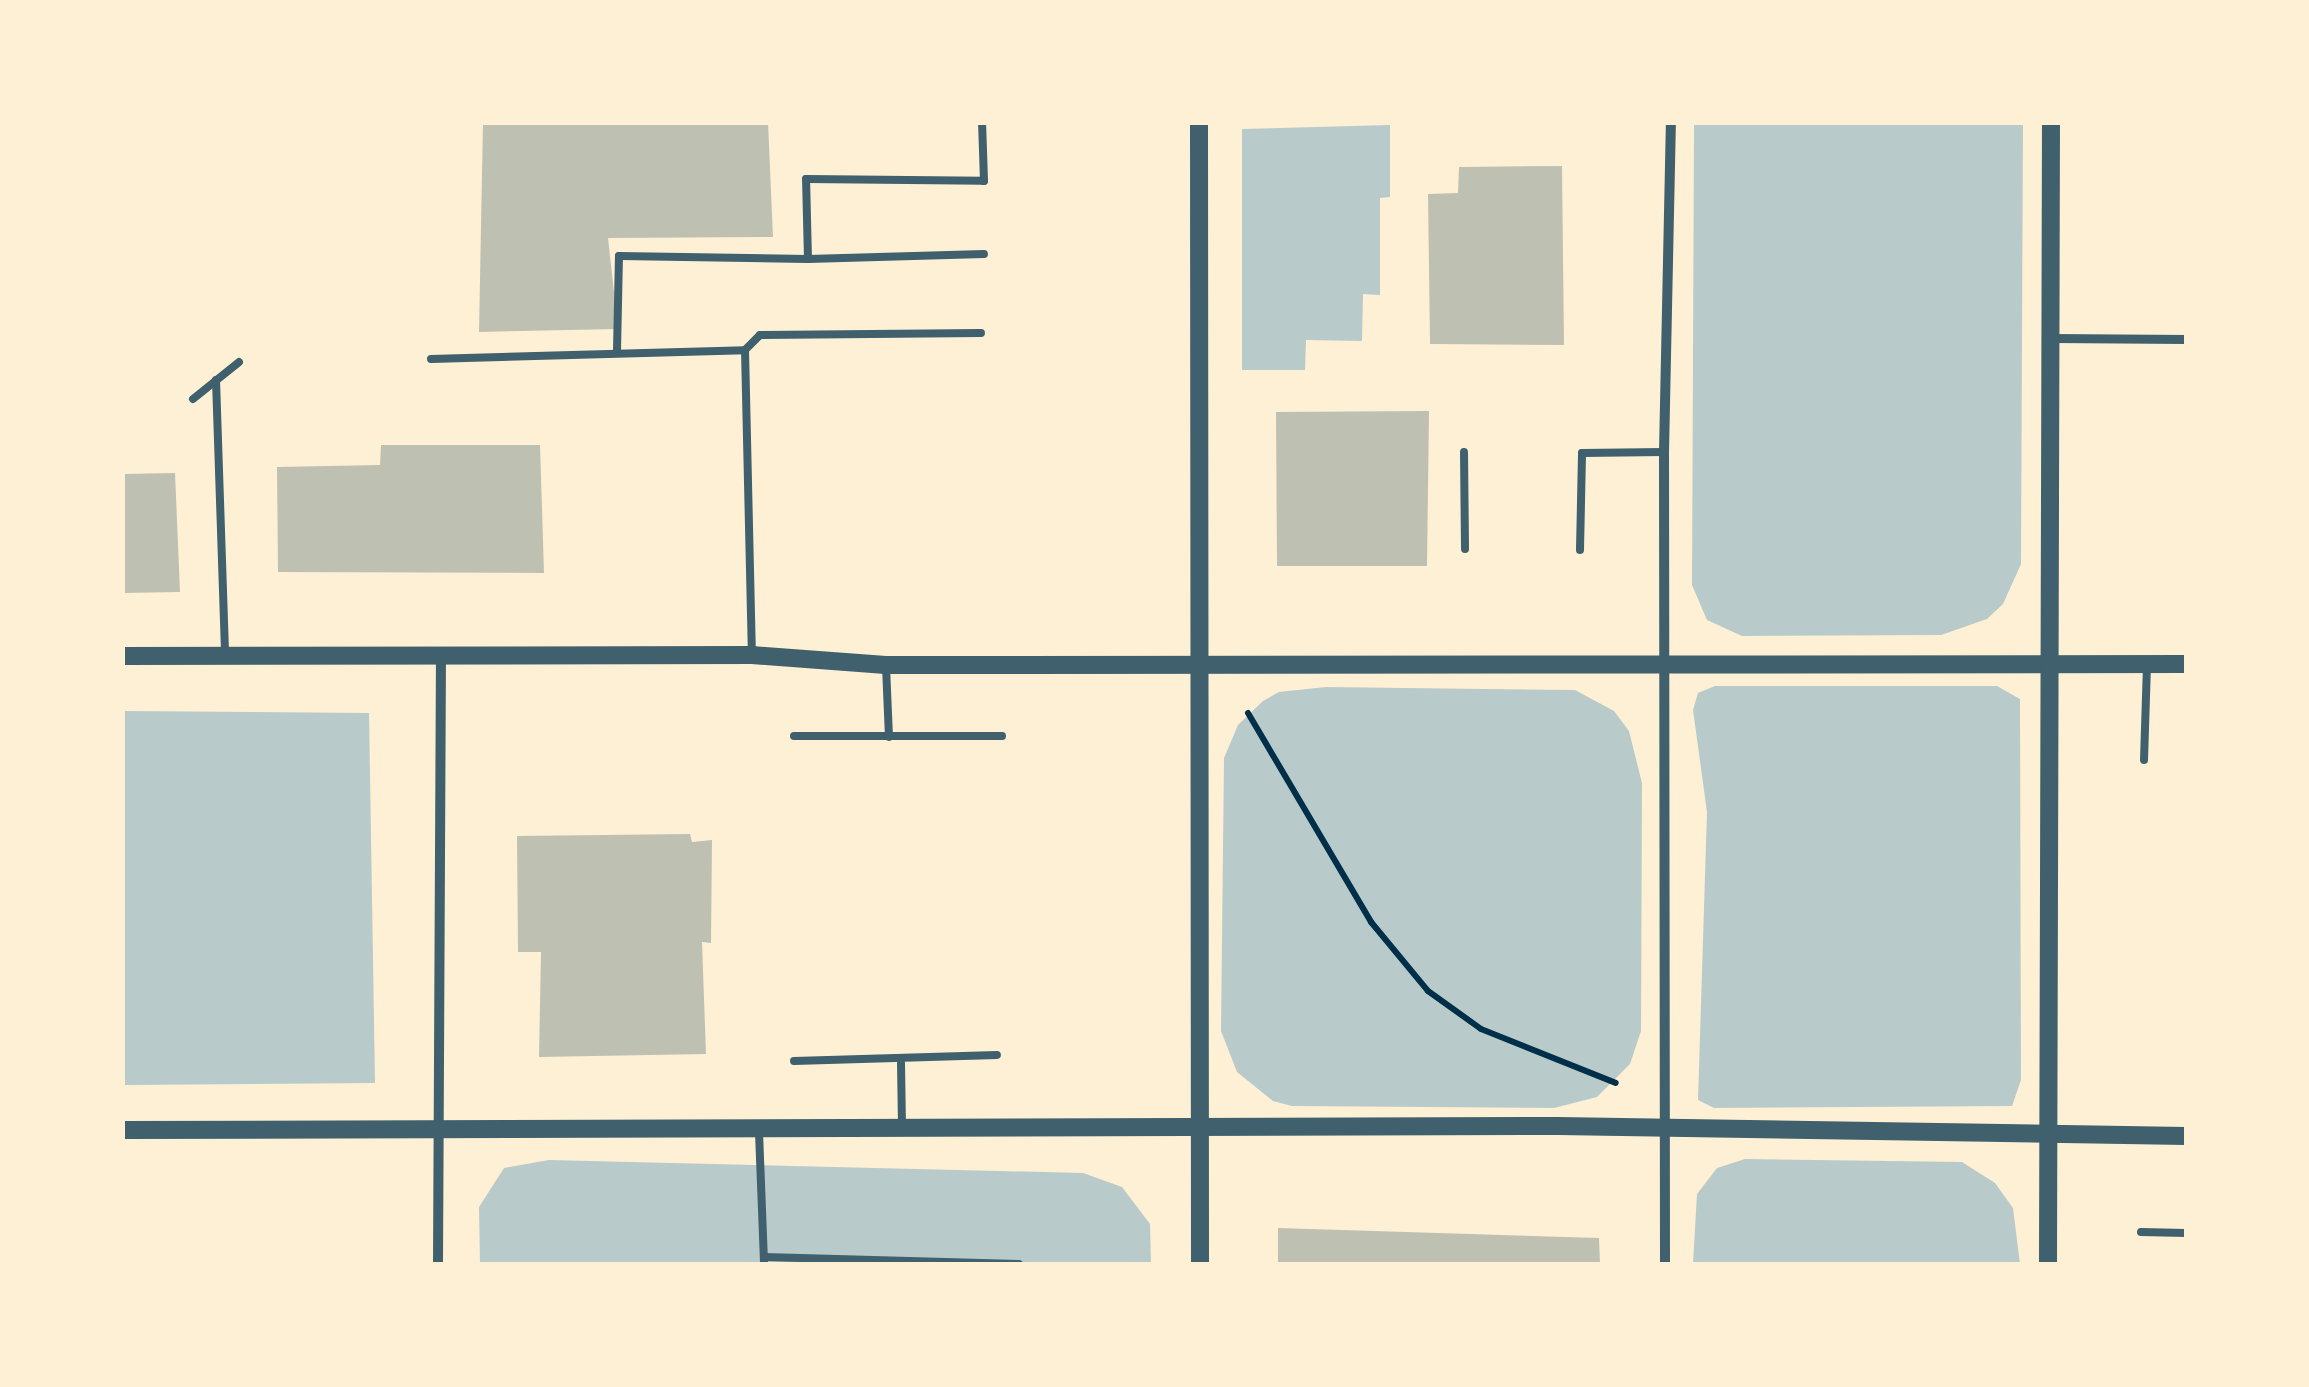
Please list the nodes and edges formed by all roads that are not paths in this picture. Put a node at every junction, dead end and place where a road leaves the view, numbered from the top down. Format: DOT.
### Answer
graph roads {
  1 [pos="982,122"];
  2 [pos="1199,122"];
  3 [pos="1671,122"];
  4 [pos="2051,122"];
  5 [pos="984,254"];
  6 [pos="808,259"];
  7 [pos="982,333"];
  8 [pos="2051,338"];
  9 [pos="2186,338"];
  10 [pos="745,350"];
  11 [pos="617,351"];
  12 [pos="431,358"];
  13 [pos="239,362"];
  14 [pos="216,380"];
  15 [pos="194,398"];
  16 [pos="1464,452"];
  17 [pos="1664,452"];
  18 [pos="1465,549"];
  19 [pos="1580,550"];
  20 [pos="752,655"];
  21 [pos="122,656"];
  22 [pos="225,656"];
  23 [pos="441,656"];
  24 [pos="1200,664"];
  25 [pos="1666,664"];
  26 [pos="2048,664"];
  27 [pos="2147,664"];
  28 [pos="2186,664"];
  29 [pos="886,665"];
  30 [pos="794,736"];
  31 [pos="889,736"];
  32 [pos="1002,736"];
  33 [pos="2144,760"];
  34 [pos="997,1055"];
  35 [pos="794,1062"];
  36 [pos="902,1063"];
  37 [pos="2048,1129"];
  38 [pos="122,1130"];
  39 [pos="902,1130"];
  40 [pos="1200,1130"];
  41 [pos="1664,1130"];
  42 [pos="442,1132"];
  43 [pos="759,1132"];
  44 [pos="2186,1136"];
  45 [pos="2141,1232"];
  46 [pos="2186,1233"];
  47 [pos="764,1261"];
  48 [pos="438,1264"];
  49 [pos="1019,1264"];
  50 [pos="1200,1264"];
  51 [pos="1665,1264"];
  52 [pos="2048,1264"];
  1 -- 6 [label="lane"];
  2 -- 24 [label="street"];
  3 -- 17 [label="street"];
  4 -- 8 [label="street"];
  5 -- 6 [label="lane"];
  6 -- 11 [label="lane"];
  7 -- 10 [label="lane"];
  8 -- 9 [label="street"];
  8 -- 26 [label="street"];
  10 -- 11 [label="lane"];
  10 -- 20 [label="lane"];
  11 -- 12 [label="lane"];
  13 -- 14 [label="lane"];
  14 -- 15 [label="lane"];
  14 -- 22 [label="lane"];
  16 -- 18 [label="lane"];
  17 -- 19 [label="lane"];
  17 -- 25 [label="street"];
  20 -- 23 [label="street"];
  20 -- 29 [label="street"];
  21 -- 22 [label="street"];
  22 -- 23 [label="street"];
  23 -- 42 [label="street"];
  24 -- 25 [label="street"];
  24 -- 29 [label="street"];
  24 -- 40 [label="street"];
  25 -- 26 [label="street"];
  25 -- 41 [label="street"];
  26 -- 27 [label="street"];
  26 -- 37 [label="street"];
  27 -- 28 [label="street"];
  27 -- 33 [label="lane"];
  29 -- 31 [label="lane"];
  30 -- 31 [label="lane"];
  31 -- 32 [label="lane"];
  34 -- 36 [label="lane"];
  35 -- 36 [label="lane"];
  36 -- 39 [label="lane"];
  37 -- 41 [label="street"];
  37 -- 44 [label="street"];
  37 -- 52 [label="street"];
  38 -- 42 [label="street"];
  39 -- 40 [label="street"];
  39 -- 43 [label="street"];
  40 -- 41 [label="street"];
  40 -- 50 [label="street"];
  41 -- 51 [label="street"];
  42 -- 43 [label="street"];
  42 -- 48 [label="street"];
  43 -- 47 [label="lane"];
  45 -- 46 [label="lane"];
  47 -- 49 [label="lane"];
}
